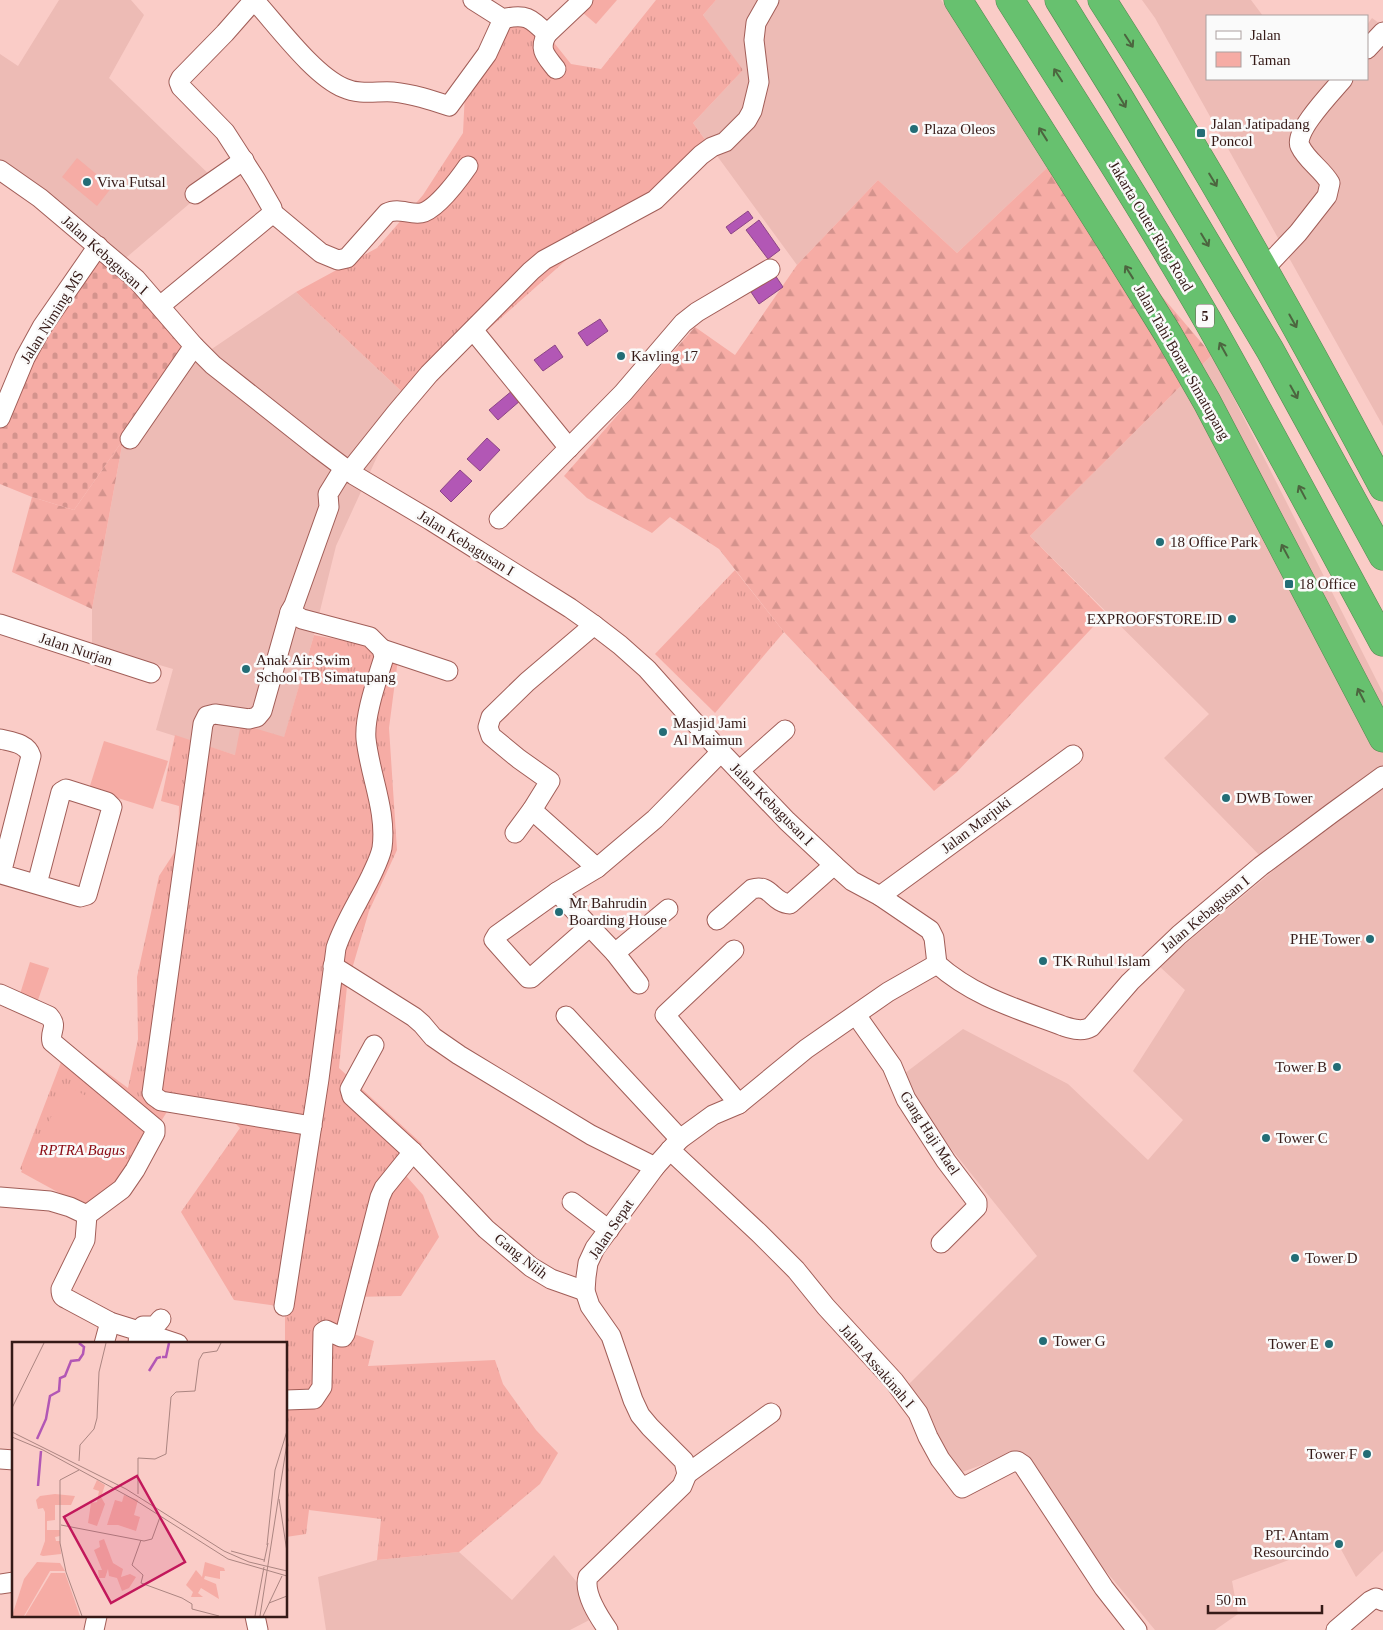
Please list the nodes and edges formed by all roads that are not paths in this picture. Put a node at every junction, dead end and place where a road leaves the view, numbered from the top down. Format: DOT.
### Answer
graph roads {
  1 [pos="254,0"];
  2 [pos="472,0"];
  3 [pos="583,0"];
  4 [pos="769,0"];
  5 [pos="958,0"];
  6 [pos="1010,0"];
  7 [pos="1059,0"];
  8 [pos="1102,0"];
  9 [pos="503,19"];
  10 [pos="1383,32"];
  11 [pos="548,34"];
  12 [pos="1368,48"];
  13 [pos="556,69"];
  14 [pos="1342,80"];
  15 [pos="244,160"];
  16 [pos="468,166"];
  17 [pos="0,170"];
  18 [pos="195,194"];
  19 [pos="273,213"];
  20 [pos="98,246"];
  21 [pos="770,269"];
  22 [pos="1264,269"];
  23 [pos="160,306"];
  24 [pos="473,330"];
  25 [pos="194,346"];
  26 [pos="0,418"];
  27 [pos="130,439"];
  28 [pos="569,448"];
  29 [pos="347,470"];
  30 [pos="1383,487"];
  31 [pos="499,519"];
  32 [pos="1383,556"];
  33 [pos="290,612"];
  34 [pos="0,624"];
  35 [pos="594,625"];
  36 [pos="1383,642"];
  37 [pos="382,649"];
  38 [pos="448,672"];
  39 [pos="151,673"];
  40 [pos="785,730"];
  41 [pos="1383,738"];
  42 [pos="0,739"];
  43 [pos="721,752"];
  44 [pos="1073,755"];
  45 [pos="739,770"];
  46 [pos="1383,776"];
  47 [pos="532,810"];
  48 [pos="515,833"];
  49 [pos="834,865"];
  50 [pos="597,868"];
  51 [pos="1,876"];
  52 [pos="37,884"];
  53 [pos="557,892"];
  54 [pos="880,896"];
  55 [pos="668,909"];
  56 [pos="717,920"];
  57 [pos="589,926"];
  58 [pos="734,950"];
  59 [pos="615,953"];
  60 [pos="937,964"];
  61 [pos="333,966"];
  62 [pos="639,984"];
  63 [pos="0,994"];
  64 [pos="856,1015"];
  65 [pos="566,1016"];
  66 [pos="374,1045"];
  67 [pos="739,1104"];
  68 [pos="312,1126"];
  69 [pos="675,1145"];
  70 [pos="413,1152"];
  71 [pos="655,1167"];
  72 [pos="0,1197"];
  73 [pos="572,1202"];
  74 [pos="87,1216"];
  75 [pos="608,1230"];
  76 [pos="941,1243"];
  77 [pos="585,1291"];
  78 [pos="284,1306"];
  79 [pos="161,1318"];
  80 [pos="110,1322"];
  81 [pos="139,1338"];
  82 [pos="105,1342"];
  83 [pos="165,1342"];
  84 [pos="288,1400"];
  85 [pos="771,1414"];
  86 [pos="687,1474"];
  87 [pos="1383,1601"];
  88 [pos="608,1630"];
  89 [pos="1137,1630"];
  90 [pos="1336,1630"];
  1 -- 9 [label="street"];
  1 -- 15 [label="street"];
  2 -- 9 [label="street"];
  3 -- 11 [label="street"];
  4 -- 24 [label="street"];
  41 -- 5 [label="highway, Jalan Tahi Bonar Simatupang, one-way"];
  36 -- 6 [label="highway, Jakarta Outer Ring Road / 5, one-way"];
  7 -- 32 [label="highway, one-way"];
  8 -- 22 [label="highway, one-way"];
  9 -- 11 [label="street"];
  10 -- 12 [label="street"];
  11 -- 13 [label="street"];
  14 -- 22 [label="street"];
  15 -- 18 [label="street"];
  15 -- 19 [label="street"];
  16 -- 19 [label="street"];
  17 -- 20 [label="street, Jalan Kebagusan I"];
  19 -- 23 [label="street"];
  20 -- 23 [label="street, Jalan Kebagusan I"];
  20 -- 26 [label="street, Jalan Niming MS"];
  21 -- 28 [label="street"];
  22 -- 30 [label="highway, one-way"];
  23 -- 25 [label="street, Jalan Kebagusan I"];
  24 -- 28 [label="street"];
  24 -- 29 [label="street"];
  25 -- 27 [label="street"];
  25 -- 29 [label="street, Jalan Kebagusan I"];
  28 -- 31 [label="street"];
  29 -- 33 [label="street"];
  29 -- 35 [label="street, Jalan Kebagusan I"];
  33 -- 37 [label="street"];
  33 -- 68 [label="street"];
  34 -- 39 [label="street, Jalan Nurjan"];
  35 -- 43 [label="street, Jalan Kebagusan I"];
  35 -- 47 [label="street"];
  37 -- 38 [label="street"];
  37 -- 61 [label="street"];
  40 -- 45 [label="street"];
  42 -- 51 [label="street"];
  43 -- 45 [label="street, Jalan Kebagusan I"];
  43 -- 50 [label="street"];
  44 -- 54 [label="street, Jalan Marjuki"];
  45 -- 49 [label="street, Jalan Kebagusan I"];
  46 -- 60 [label="street, Jalan Kebagusan I"];
  47 -- 48 [label="street"];
  47 -- 50 [label="street"];
  49 -- 54 [label="street, Jalan Kebagusan I"];
  49 -- 56 [label="street"];
  50 -- 53 [label="street"];
  51 -- 52 [label="street"];
  52 -- 52 [label="street"];
  53 -- 57 [label="street"];
  53 -- 57 [label="street"];
  54 -- 60 [label="street, Jalan Kebagusan I"];
  55 -- 59 [label="street"];
  57 -- 59 [label="street"];
  58 -- 67 [label="street"];
  59 -- 62 [label="street"];
  60 -- 64 [label="street, Jalan Sepat"];
  61 -- 68 [label="street"];
  61 -- 71 [label="street"];
  63 -- 74 [label="street"];
  64 -- 67 [label="street, Jalan Sepat"];
  64 -- 76 [label="street, Gang Haji Mael"];
  65 -- 69 [label="street"];
  66 -- 70 [label="street, Gang Niih"];
  67 -- 69 [label="street, Jalan Sepat"];
  68 -- 78 [label="street"];
  69 -- 71 [label="street, Jalan Sepat"];
  69 -- 89 [label="street, Jalan Assakinah I"];
  70 -- 77 [label="street, Gang Niih"];
  70 -- 84 [label="street"];
  71 -- 75 [label="street, Jalan Sepat"];
  72 -- 74 [label="street"];
  73 -- 75 [label="street"];
  74 -- 80 [label="street"];
  75 -- 77 [label="street, Jalan Sepat"];
  77 -- 86 [label="street"];
  79 -- 81 [label="street"];
  80 -- 81 [label="street"];
  80 -- 82 [label="street"];
  81 -- 83 [label="street"];
  85 -- 86 [label="street"];
  86 -- 88 [label="street"];
  87 -- 90 [label="street"];
}
